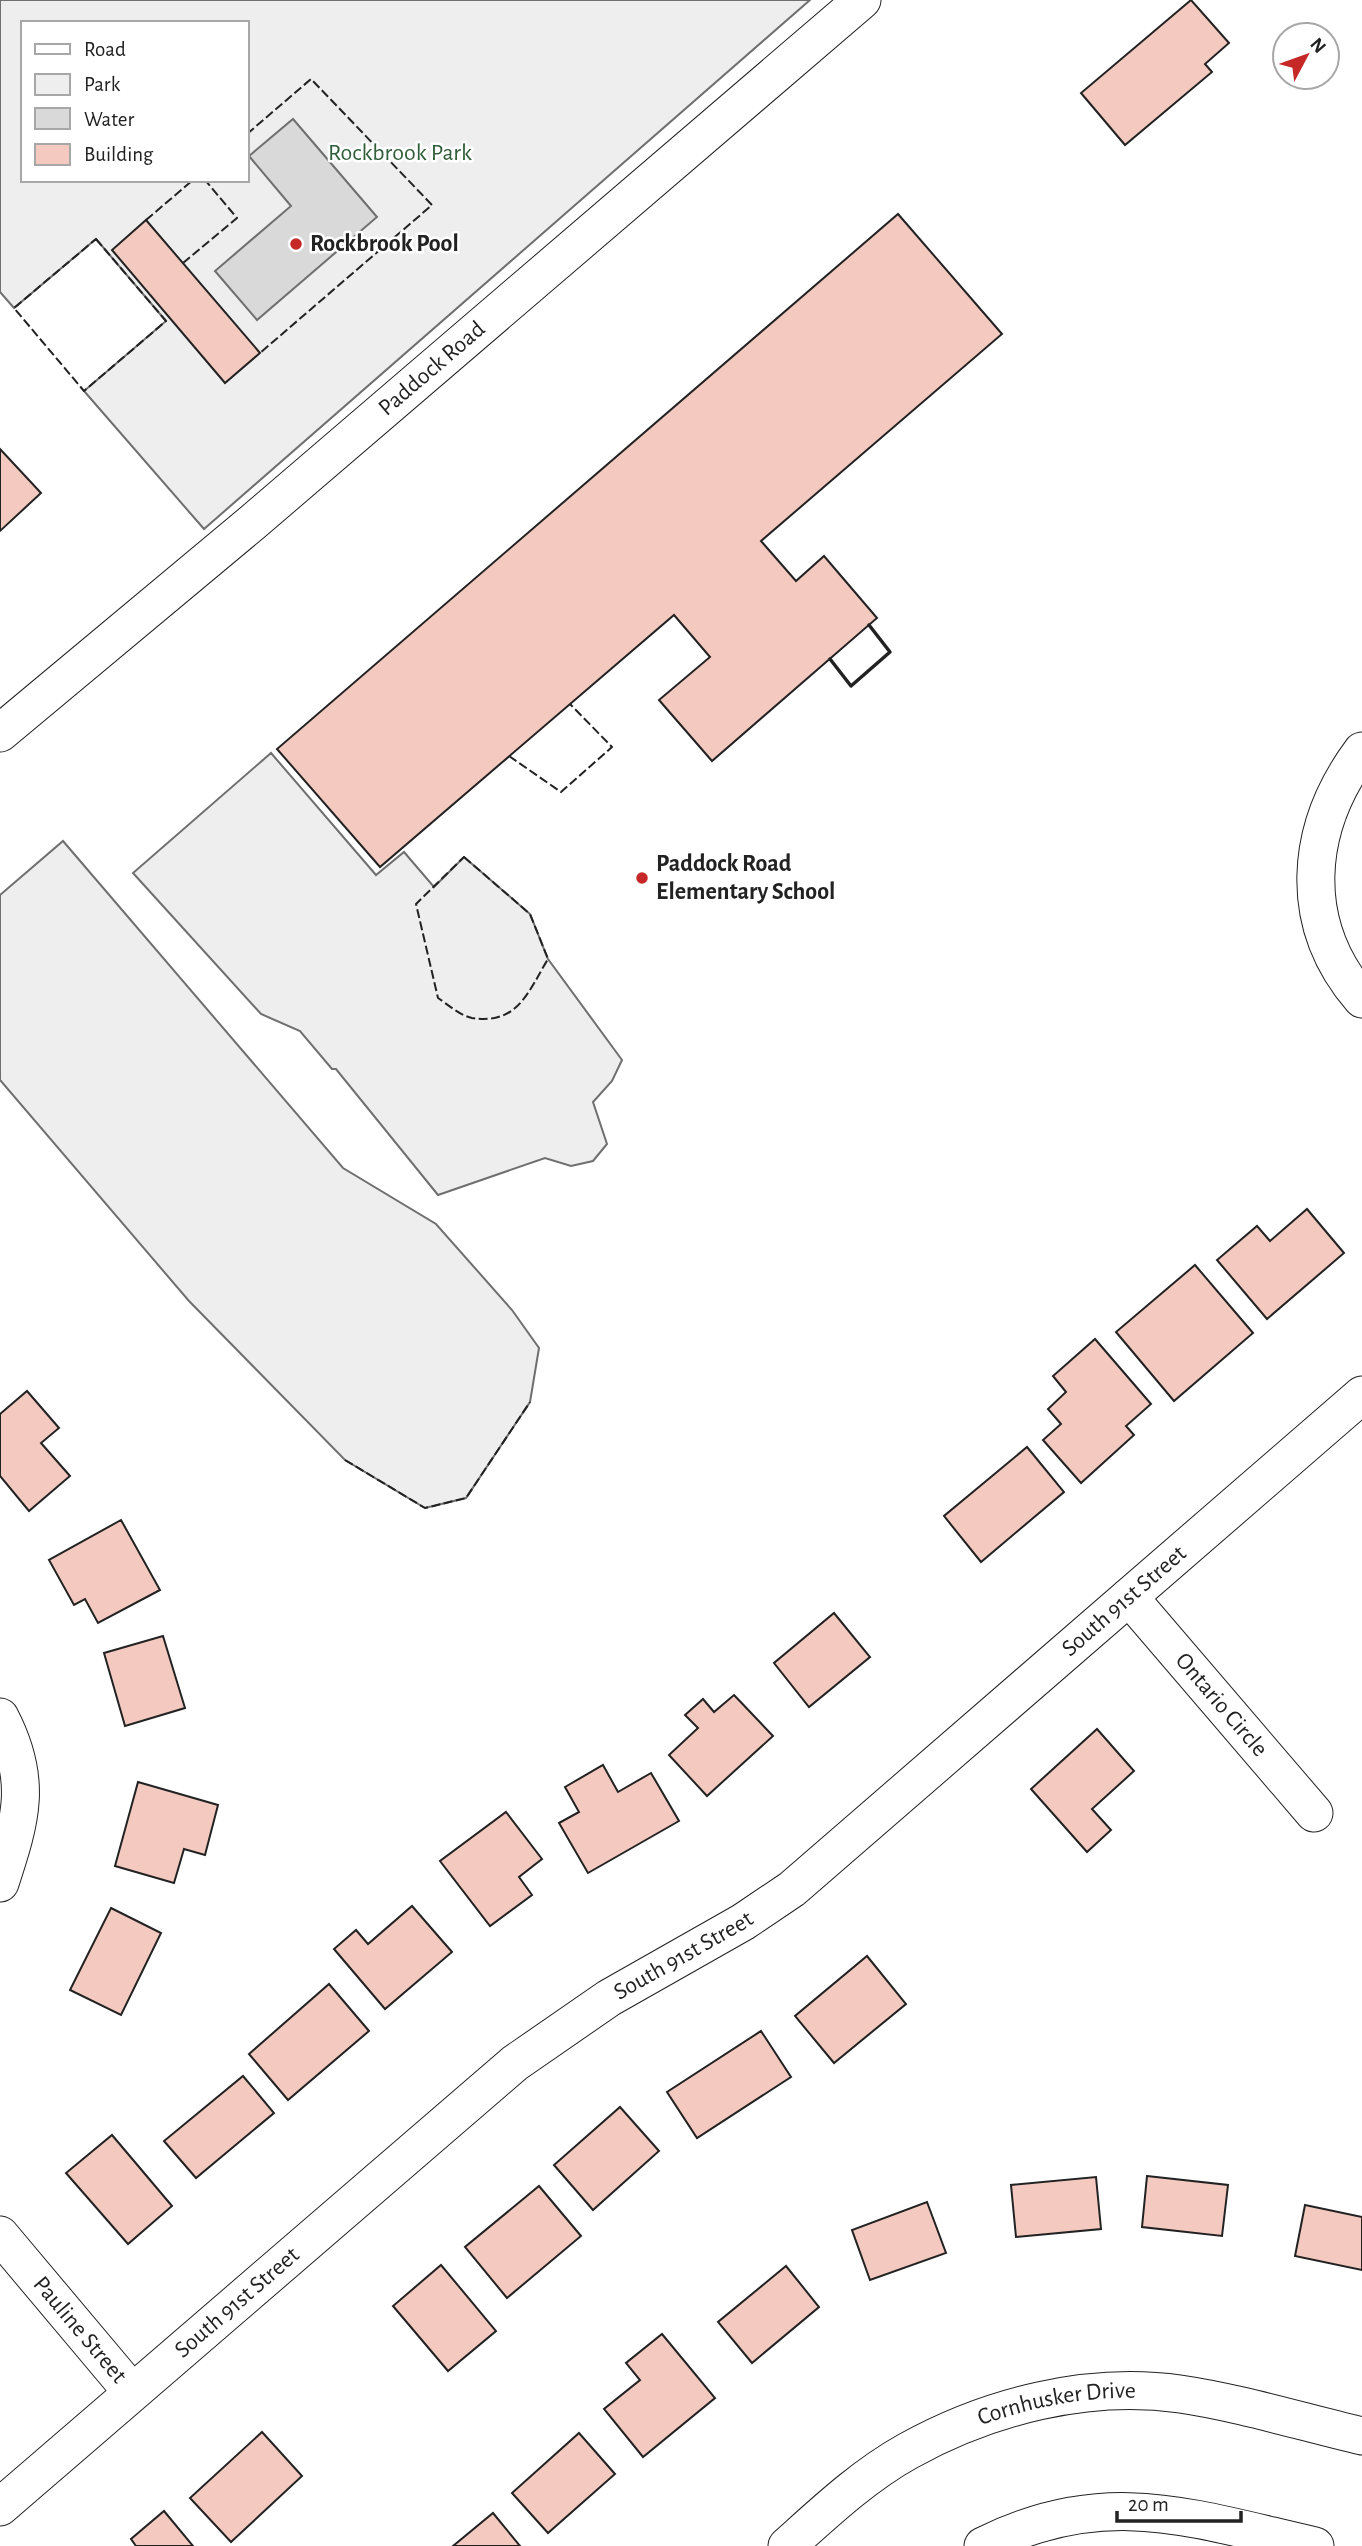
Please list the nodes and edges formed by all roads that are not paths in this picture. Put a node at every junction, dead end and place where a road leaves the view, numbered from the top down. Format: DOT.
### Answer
graph roads {
  1 [pos="862,0"];
  2 [pos="0,733"];
  3 [pos="1362,751"];
  4 [pos="1362,999"];
  5 [pos="1362,1395"];
  6 [pos="1129,1597"];
  7 [pos="0,1717"];
  8 [pos="1314,1813"];
  9 [pos="0,1883"];
  10 [pos="0,2235"];
  11 [pos="132,2392"];
  12 [pos="1362,2436"];
  13 [pos="0,2507"];
  14 [pos="787,2546"];
  15 [pos="983,2546"];
  16 [pos="1315,2546"];
  1 -- 2 [label="street, Paddock Road"];
  3 -- 4 [label="street"];
  5 -- 6 [label="street, South 91st Street"];
  6 -- 8 [label="street, Ontario Circle"];
  6 -- 11 [label="street, South 91st Street"];
  7 -- 9 [label="street"];
  10 -- 11 [label="street, Pauline Street"];
  11 -- 13 [label="street, South 91st Street"];
  12 -- 14 [label="street, Cornhusker Drive"];
  15 -- 16 [label="street"];
}
